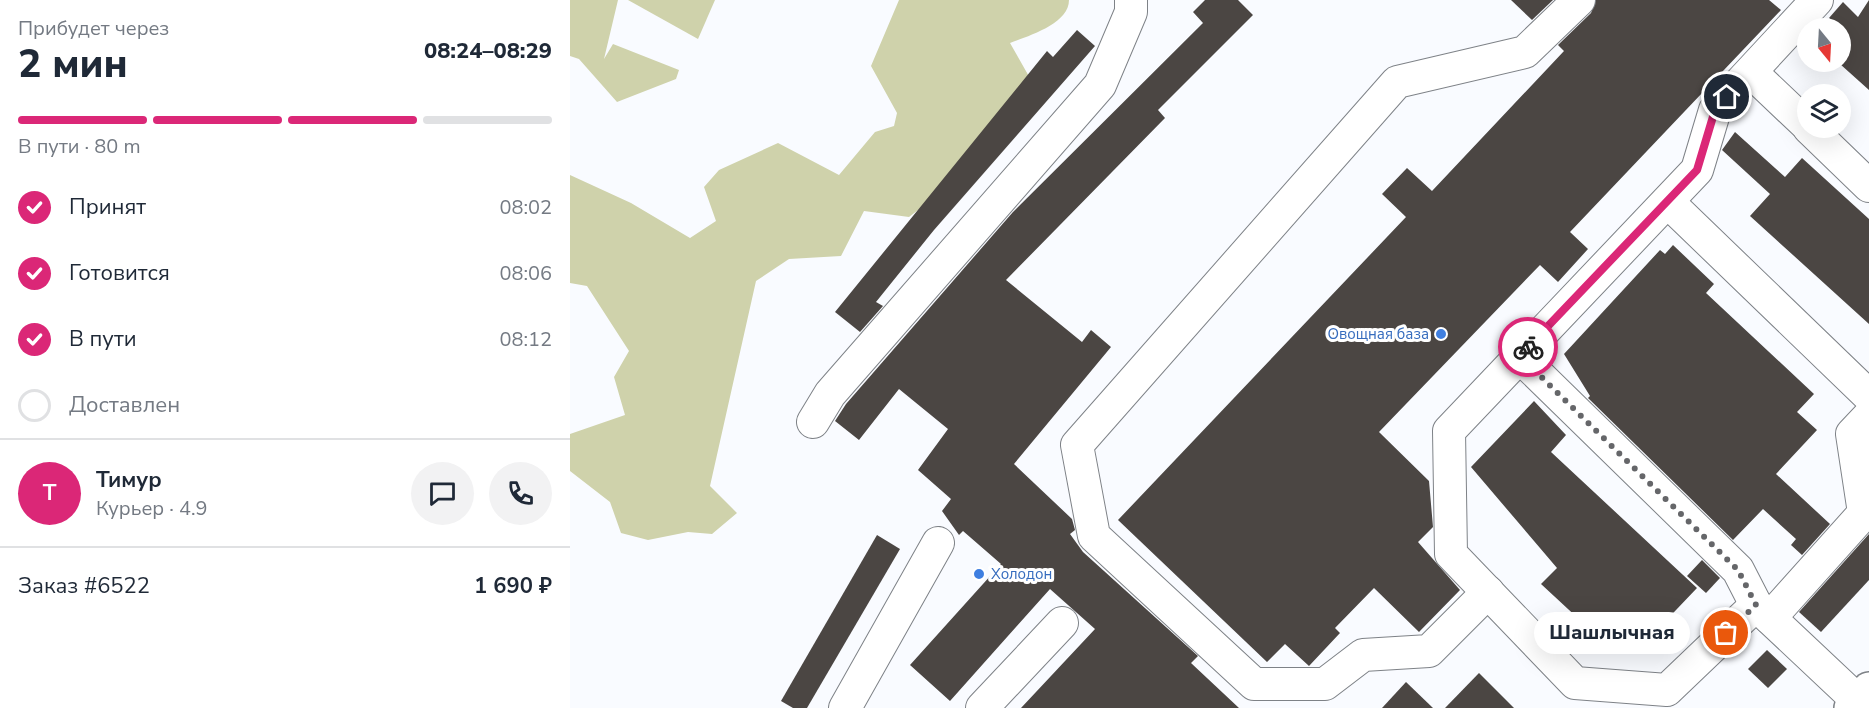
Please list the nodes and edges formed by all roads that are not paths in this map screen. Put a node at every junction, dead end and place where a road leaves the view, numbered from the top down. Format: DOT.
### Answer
graph roads {
  1 [pos="1131,0"];
  2 [pos="1579,0"];
  3 [pos="1817,0"];
  4 [pos="1751,72"];
  5 [pos="1797,116"];
  6 [pos="1819,138"];
  7 [pos="1869,186"];
  8 [pos="1668,202"];
  9 [pos="1520,356"];
  10 [pos="1869,396"];
  11 [pos="1869,416"];
  12 [pos="813,422"];
  13 [pos="938,543"];
  14 [pos="1488,592"];
  15 [pos="1763,611"];
  16 [pos="1062,623"];
  17 [pos="1860,699"];
  18 [pos="845,708"];
  19 [pos="982,708"];
  1 -- 12 [label="lane"];
  2 -- 14 [label="lane"];
  3 -- 4 [label="lane"];
  4 -- 5 [label="lane"];
  4 -- 8 [label="lane"];
  6 -- 7 [label="lane"];
  8 -- 9 [label="lane"];
  8 -- 10 [label="lane"];
  9 -- 14 [label="lane"];
  9 -- 15 [label="lane"];
  11 -- 15 [label="lane"];
  13 -- 18 [label="lane"];
  14 -- 15 [label="lane"];
  15 -- 17 [label="lane"];
  16 -- 19 [label="lane"];
}
